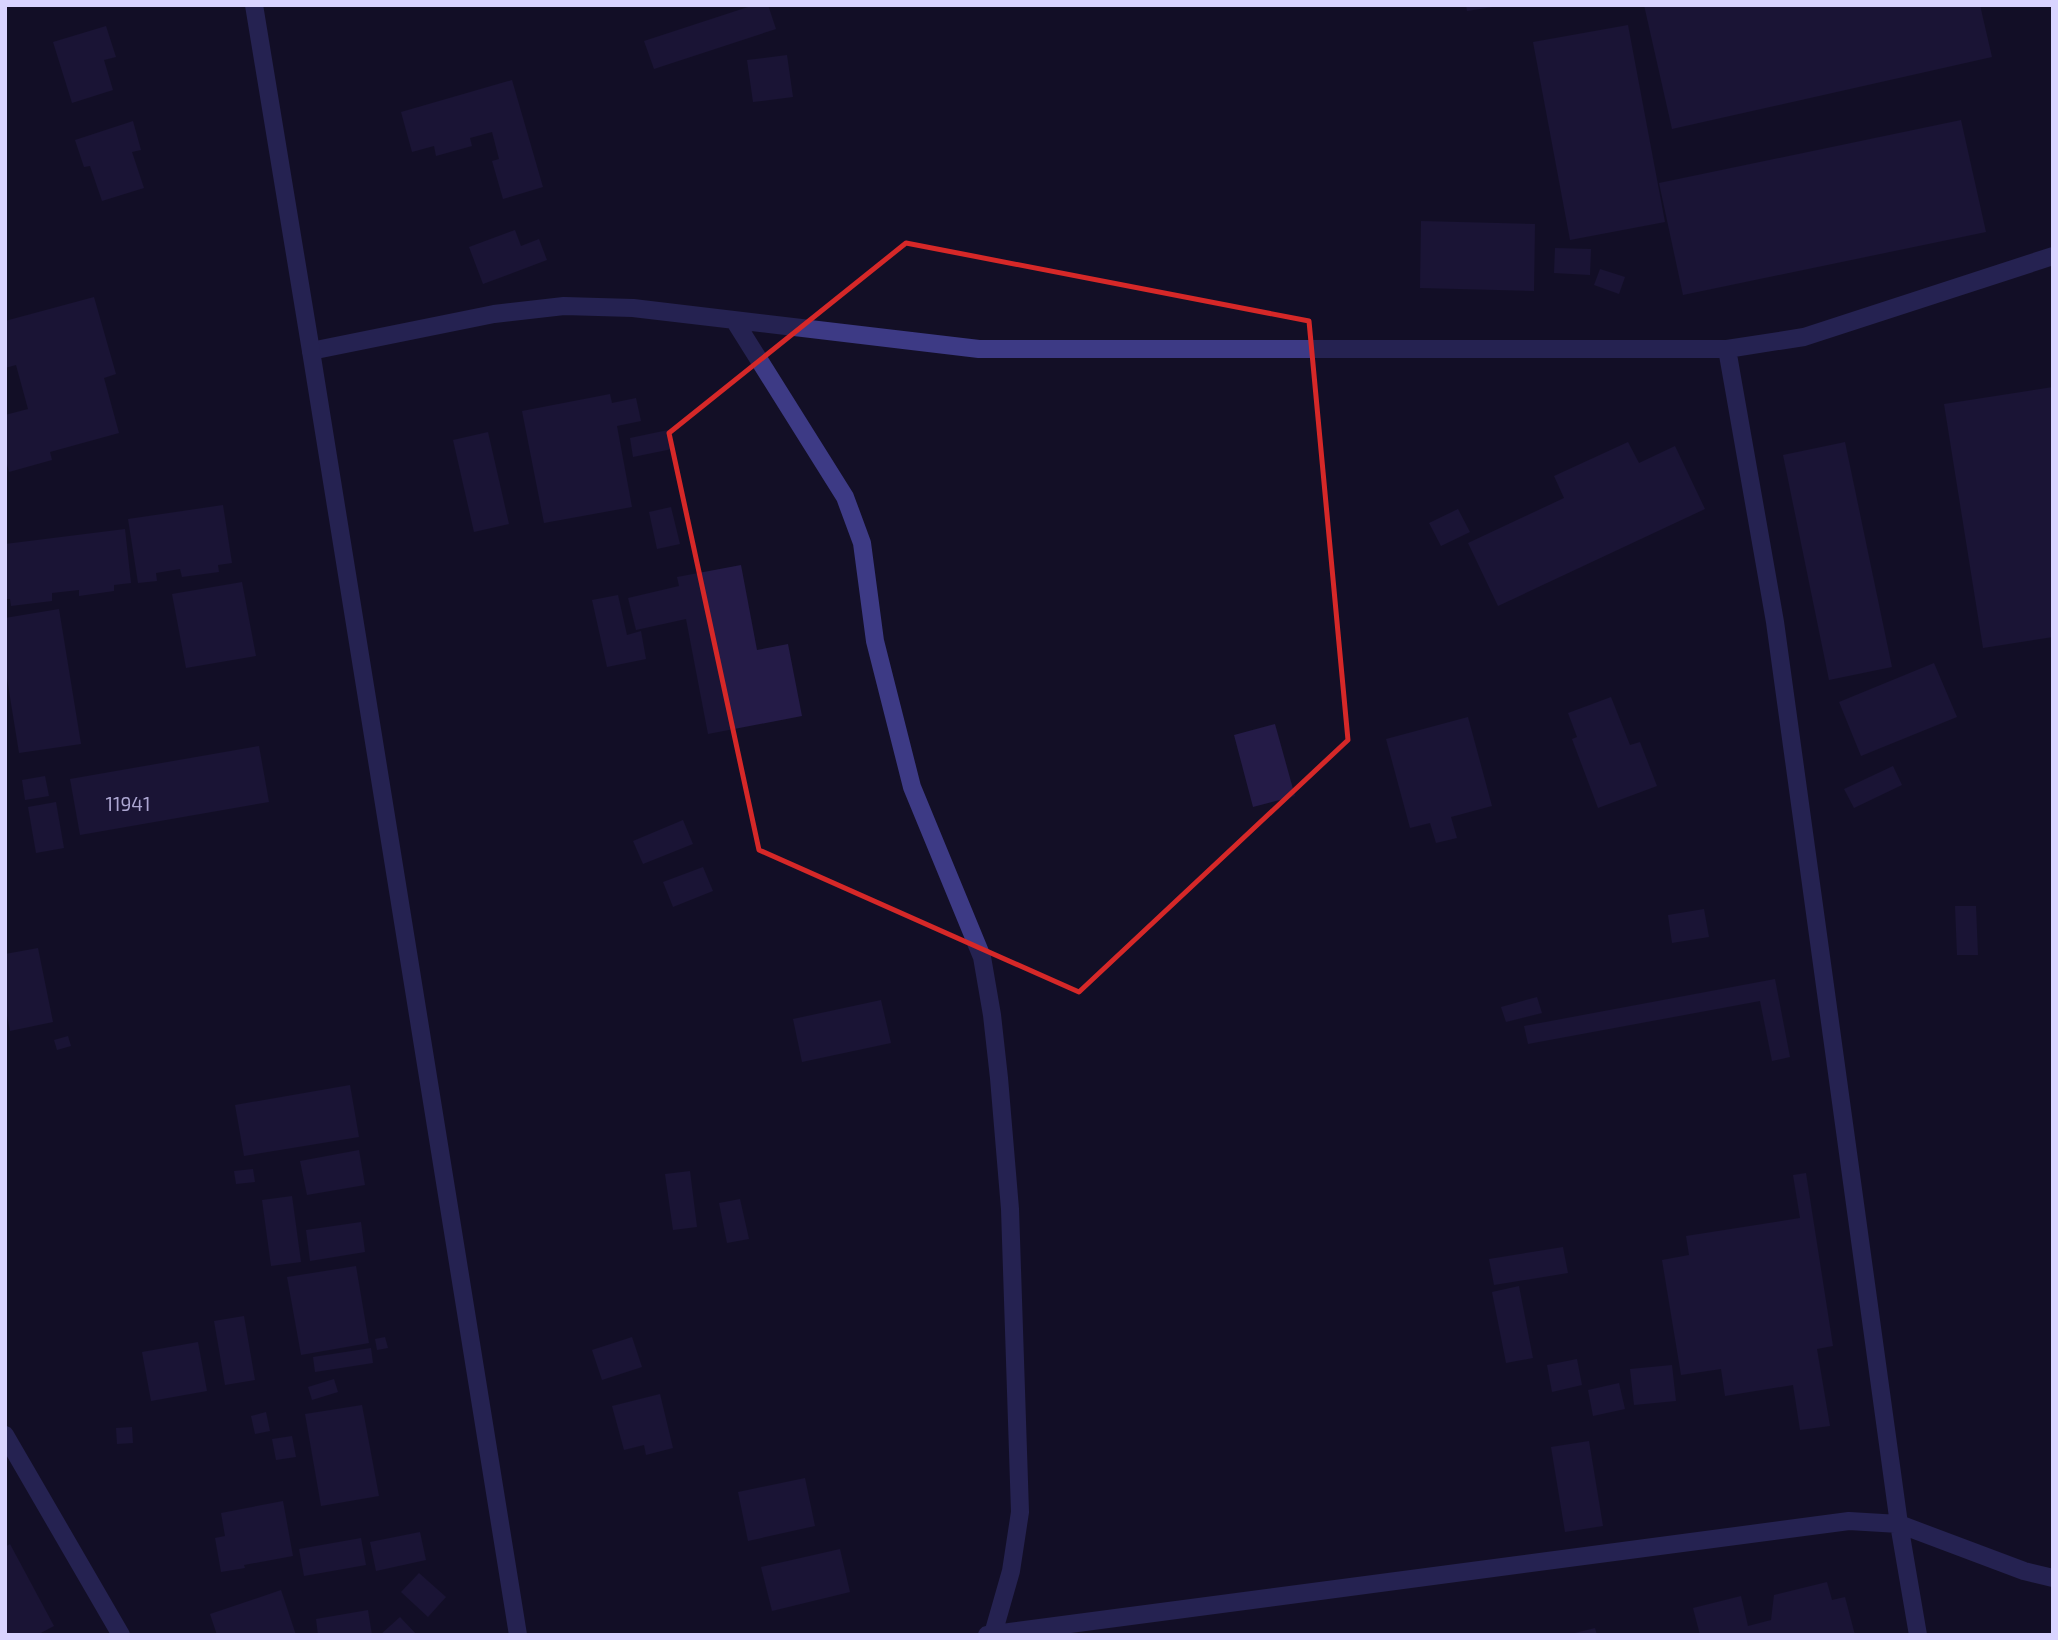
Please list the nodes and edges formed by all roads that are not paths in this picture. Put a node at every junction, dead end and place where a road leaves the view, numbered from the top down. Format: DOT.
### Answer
graph roads {
  1 [pos="254,5"];
  2 [pos="2053,256"];
  3 [pos="734,320"];
  4 [pos="1727,349"];
  5 [pos="311,351"];
  6 [pos="5,1435"];
  7 [pos="1899,1524"];
  8 [pos="2053,1578"];
  9 [pos="993,1634"];
  10 [pos="121,1635"];
  11 [pos="518,1635"];
  12 [pos="987,1635"];
  13 [pos="1919,1635"];
  1 -- 5 [label="street"];
  2 -- 4 [label="street"];
  3 -- 4 [label="street"];
  3 -- 5 [label="street"];
  3 -- 9 [label="street"];
  4 -- 7 [label="street"];
  5 -- 11 [label="street"];
  6 -- 10 [label="street"];
  7 -- 8 [label="street"];
  7 -- 9 [label="street"];
  7 -- 13 [label="street"];
  9 -- 12 [label="street"];
}
